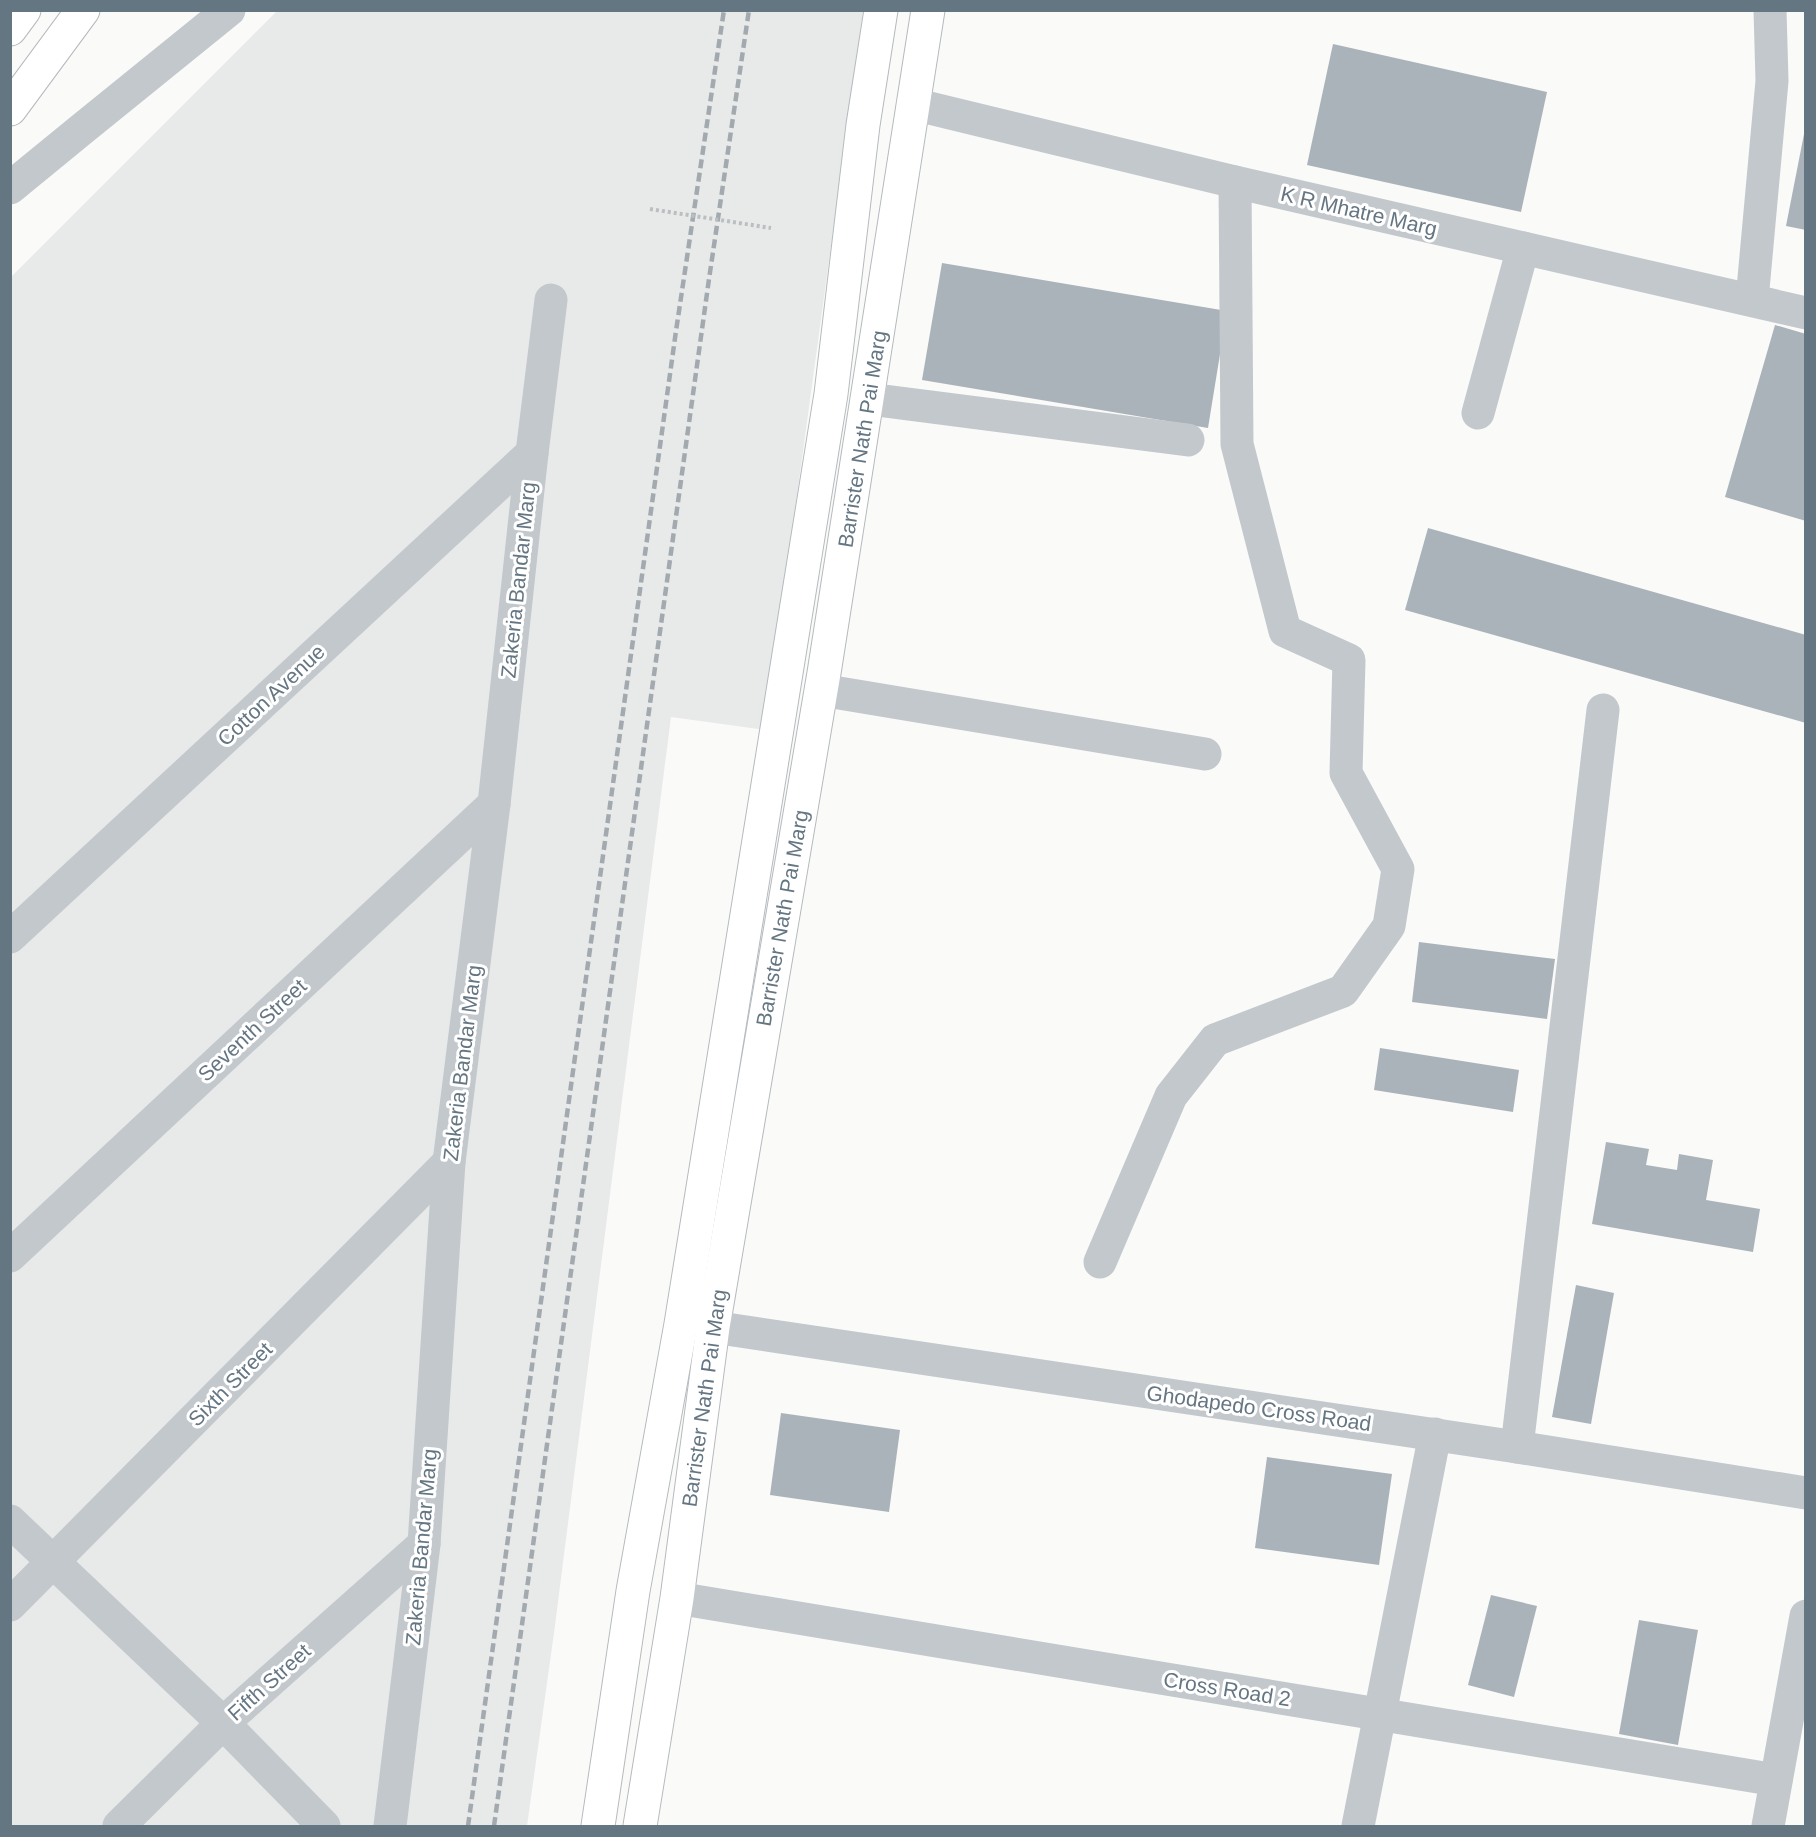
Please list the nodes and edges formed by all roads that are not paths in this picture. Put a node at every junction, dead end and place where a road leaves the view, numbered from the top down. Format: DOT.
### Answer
graph roads {
  1 [pos="24,10"];
  2 [pos="83,10"];
  3 [pos="229,10"];
  4 [pos="882,10"];
  5 [pos="928,10"];
  6 [pos="1770,10"];
  7 [pos="10,29"];
  8 [pos="913,104"];
  9 [pos="10,109"];
  10 [pos="1235,182"];
  11 [pos="10,188"];
  12 [pos="1523,248"];
  13 [pos="551,300"];
  14 [pos="1752,300"];
  15 [pos="1806,313"];
  16 [pos="869,399"];
  17 [pos="1478,412"];
  18 [pos="1188,440"];
  19 [pos="532,453"];
  20 [pos="821,690"];
  21 [pos="1603,710"];
  22 [pos="1205,754"];
  23 [pos="494,804"];
  24 [pos="10,937"];
  25 [pos="449,1162"];
  26 [pos="10,1256"];
  27 [pos="1100,1262"];
  28 [pos="713,1327"];
  29 [pos="664,1418"];
  30 [pos="700,1425"];
  31 [pos="1435,1434"];
  32 [pos="1517,1446"];
  33 [pos="1806,1493"];
  34 [pos="10,1521"];
  35 [pos="424,1544"];
  36 [pos="53,1563"];
  37 [pos="677,1598"];
  38 [pos="10,1605"];
  39 [pos="1806,1616"];
  40 [pos="1380,1714"];
  41 [pos="223,1724"];
  42 [pos="1776,1780"];
  43 [pos="119,1827"];
  44 [pos="324,1827"];
  45 [pos="390,1827"];
  46 [pos="598,1827"];
  47 [pos="640,1827"];
  48 [pos="1358,1827"];
  49 [pos="1768,1827"];
  1 -- 7 [label="main road"];
  2 -- 9 [label="main road"];
  3 -- 11 [label="street"];
  4 -- 29 [label="main road, Barrister Nath Pai Marg"];
  5 -- 8 [label="main road, Barrister Nath Pai Marg"];
  6 -- 14 [label="street"];
  8 -- 10 [label="street, K R Mhatre Marg"];
  8 -- 16 [label="main road, Barrister Nath Pai Marg"];
  10 -- 12 [label="street, K R Mhatre Marg"];
  10 -- 27 [label="street"];
  12 -- 14 [label="street, K R Mhatre Marg"];
  12 -- 17 [label="street"];
  13 -- 19 [label="street, Zakeria Bandar Marg"];
  14 -- 15 [label="street, K R Mhatre Marg"];
  16 -- 18 [label="street"];
  16 -- 20 [label="main road, Barrister Nath Pai Marg"];
  19 -- 23 [label="street, Zakeria Bandar Marg"];
  19 -- 24 [label="street, Cotton Avenue"];
  20 -- 22 [label="street"];
  20 -- 28 [label="main road, Barrister Nath Pai Marg"];
  21 -- 32 [label="street"];
  23 -- 25 [label="street, Zakeria Bandar Marg"];
  23 -- 26 [label="street, Seventh Street"];
  25 -- 35 [label="street, Zakeria Bandar Marg"];
  25 -- 36 [label="street, Sixth Street"];
  28 -- 30 [label="main road, Barrister Nath Pai Marg"];
  28 -- 31 [label="street, Ghodapedo Cross Road"];
  29 -- 30 [label="main road"];
  29 -- 46 [label="main road, Barrister Nath Pai Marg"];
  30 -- 37 [label="main road, Barrister Nath Pai Marg"];
  31 -- 32 [label="street, Ghodapedo Cross Road"];
  31 -- 40 [label="street"];
  32 -- 33 [label="street, Ghodapedo Cross Road"];
  34 -- 36 [label="street"];
  35 -- 41 [label="street, Fifth Street"];
  35 -- 45 [label="street, Zakeria Bandar Marg"];
  36 -- 38 [label="street, Sixth Street"];
  36 -- 41 [label="street"];
  37 -- 40 [label="street, Cross Road 2"];
  37 -- 47 [label="main road, Barrister Nath Pai Marg"];
  39 -- 42 [label="street"];
  40 -- 42 [label="street, Cross Road 2"];
  40 -- 48 [label="street"];
  41 -- 43 [label="street, Fifth Street"];
  41 -- 44 [label="street"];
  42 -- 49 [label="street"];
}
